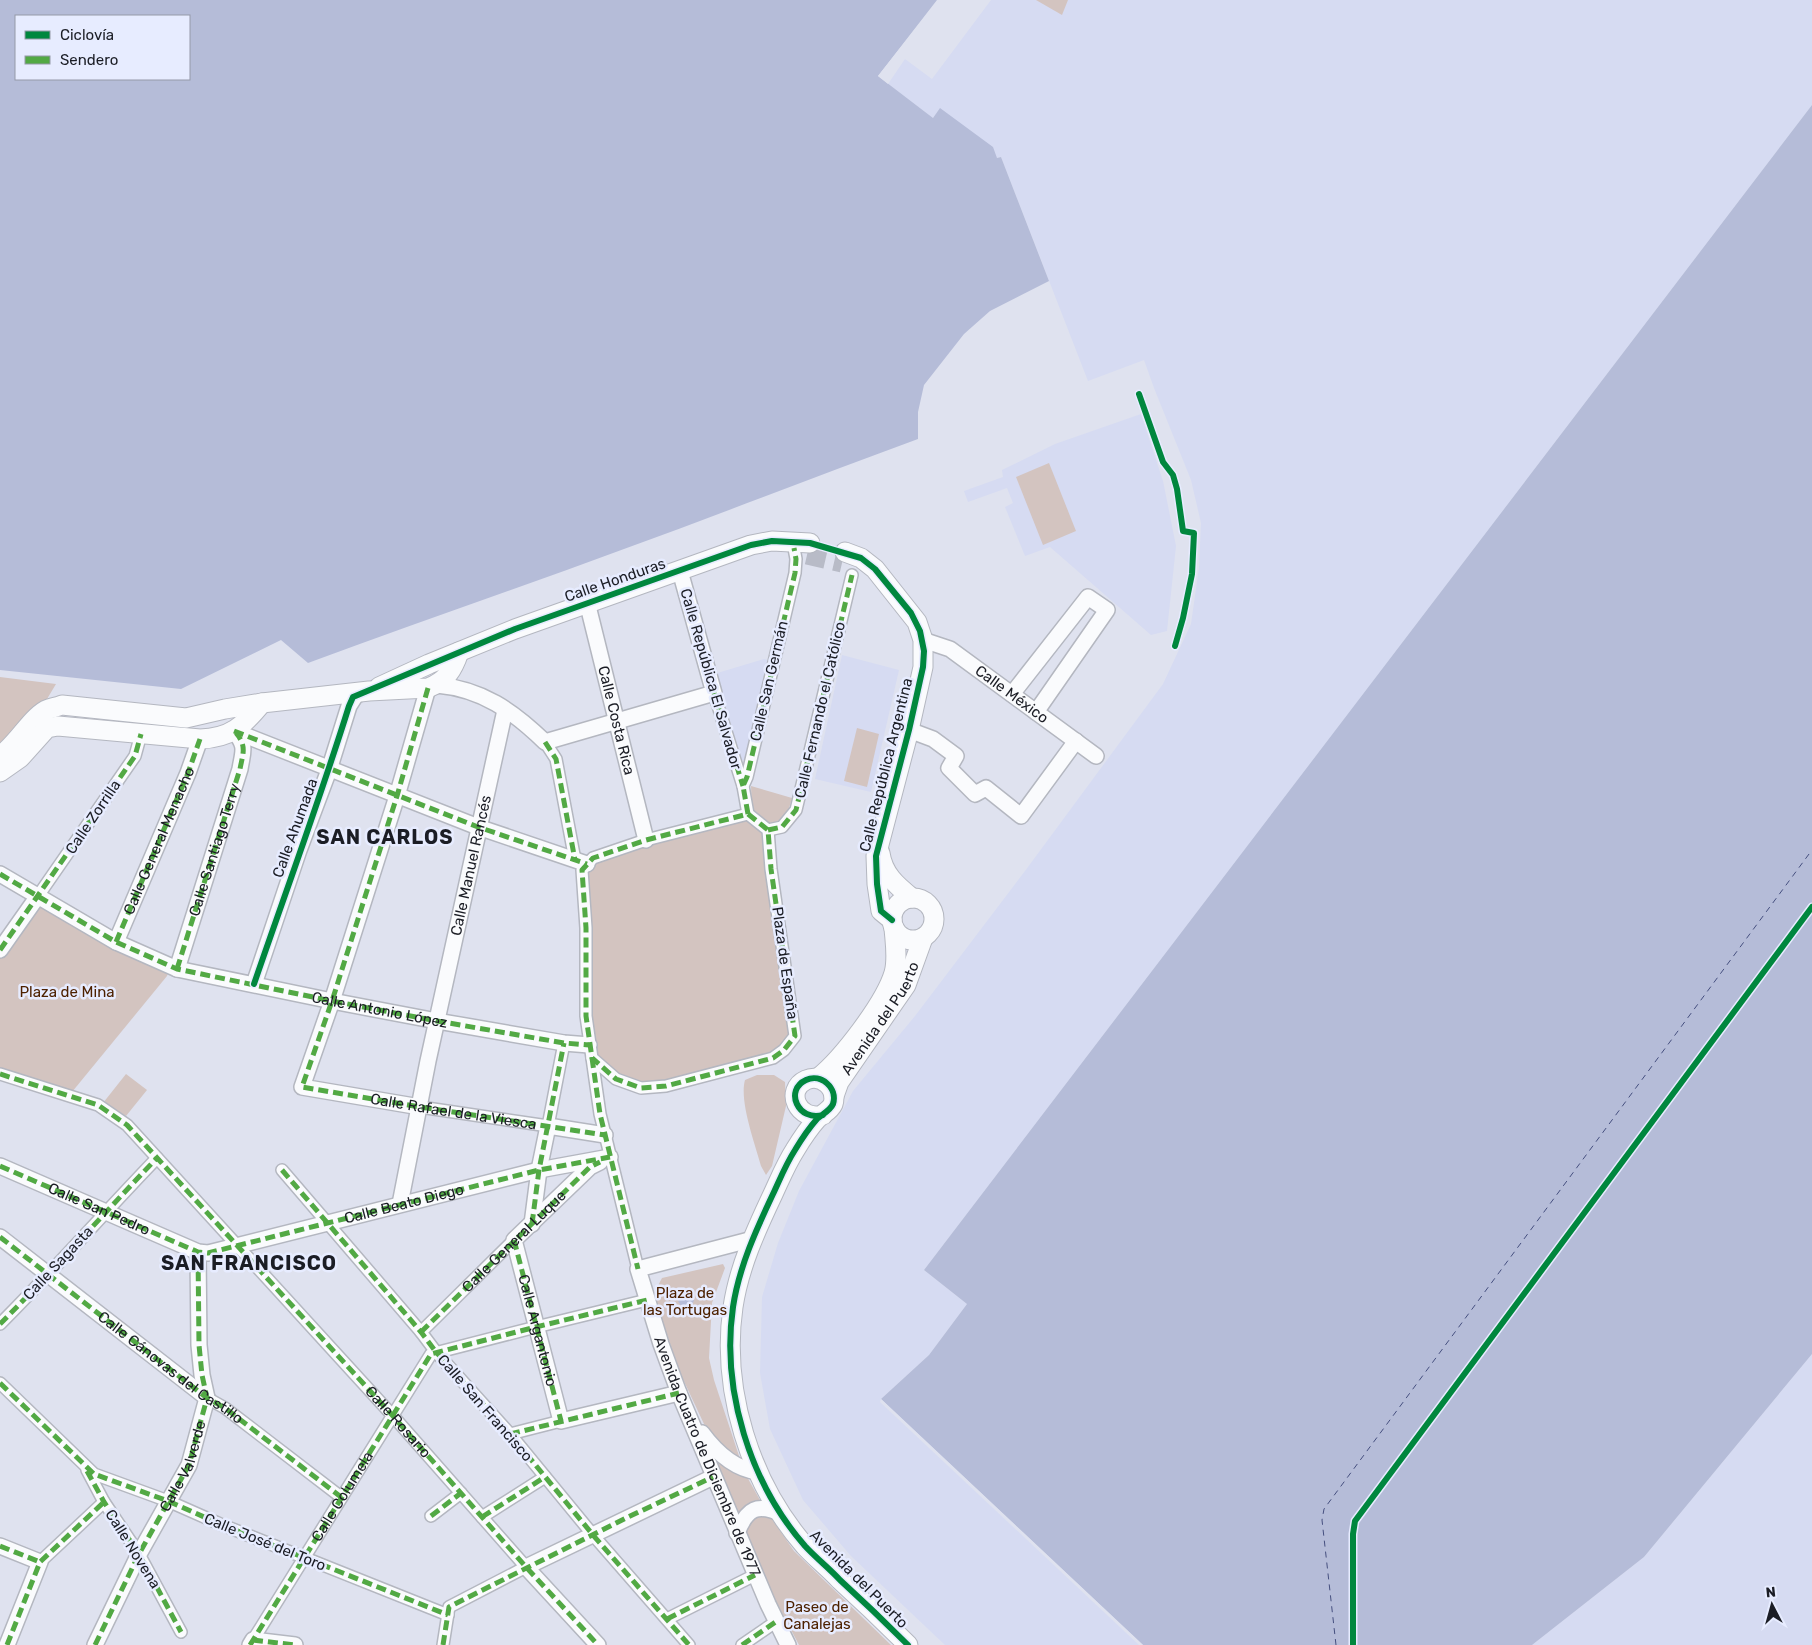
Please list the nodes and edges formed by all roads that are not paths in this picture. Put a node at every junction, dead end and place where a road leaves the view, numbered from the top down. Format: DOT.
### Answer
graph roads {
  1 [pos="798,547"];
  2 [pos="846,563"];
  3 [pos="680,571"];
  4 [pos="587,602"];
  5 [pos="922,640"];
  6 [pos="459,652"];
  7 [pos="432,686"];
  8 [pos="368,691"];
  9 [pos="714,693"];
  10 [pos="1012,694"];
  11 [pos="262,703"];
  12 [pos="505,710"];
  13 [pos="1036,712"];
  14 [pos="617,720"];
  15 [pos="909,730"];
  16 [pos="234,732"];
  17 [pos="141,734"];
  18 [pos="200,739"];
  19 [pos="1076,741"];
  20 [pos="545,742"];
  21 [pos="0,756"];
  22 [pos="1096,756"];
  23 [pos="329,770"];
  24 [pos="0,772"];
  25 [pos="743,786"];
  26 [pos="397,796"];
  27 [pos="748,814"];
  28 [pos="478,827"];
  29 [pos="768,830"];
  30 [pos="646,840"];
  31 [pos="879,846"];
  32 [pos="581,862"];
  33 [pos="0,874"];
  34 [pos="38,896"];
  35 [pos="912,898"];
  36 [pos="893,924"];
  37 [pos="923,938"];
  38 [pos="116,942"];
  39 [pos="0,950"];
  40 [pos="173,967"];
  41 [pos="254,984"];
  42 [pos="332,1001"];
  43 [pos="437,1021"];
  44 [pos="564,1043"];
  45 [pos="590,1052"];
  46 [pos="0,1074"];
  47 [pos="818,1078"];
  48 [pos="834,1096"];
  49 [pos="420,1107"];
  50 [pos="798,1108"];
  51 [pos="823,1115"];
  52 [pos="548,1126"];
  53 [pos="605,1135"];
  54 [pos="795,1149"];
  55 [pos="610,1157"];
  56 [pos="157,1158"];
  57 [pos="0,1166"];
  58 [pos="282,1170"];
  59 [pos="539,1170"];
  60 [pos="400,1204"];
  61 [pos="106,1212"];
  62 [pos="329,1224"];
  63 [pos="532,1224"];
  64 [pos="0,1237"];
  65 [pos="753,1239"];
  66 [pos="514,1240"];
  67 [pos="238,1246"];
  68 [pos="198,1252"];
  69 [pos="638,1269"];
  70 [pos="49,1275"];
  71 [pos="647,1300"];
  72 [pos="0,1324"];
  73 [pos="536,1326"];
  74 [pos="421,1332"];
  75 [pos="436,1352"];
  76 [pos="0,1383"];
  77 [pos="679,1393"];
  78 [pos="207,1398"];
  79 [pos="393,1416"];
  80 [pos="690,1416"];
  81 [pos="562,1421"];
  82 [pos="510,1434"];
  83 [pos="85,1466"];
  84 [pos="758,1472"];
  85 [pos="544,1477"];
  86 [pos="714,1477"];
  87 [pos="461,1493"];
  88 [pos="341,1497"];
  89 [pos="168,1501"];
  90 [pos="104,1502"];
  91 [pos="782,1514"];
  92 [pos="431,1516"];
  93 [pos="482,1517"];
  94 [pos="737,1533"];
  95 [pos="593,1535"];
  96 [pos="0,1546"];
  97 [pos="139,1554"];
  98 [pos="305,1558"];
  99 [pos="40,1562"];
  100 [pos="526,1567"];
  101 [pos="755,1575"];
  102 [pos="448,1615"];
  103 [pos="667,1619"];
  104 [pos="777,1620"];
  105 [pos="181,1632"];
  106 [pos="251,1642"];
  107 [pos="8,1645"];
  108 [pos="95,1645"];
  109 [pos="295,1645"];
  110 [pos="443,1645"];
  111 [pos="598,1645"];
  112 [pos="689,1645"];
  113 [pos="742,1645"];
  114 [pos="788,1645"];
  115 [pos="908,1645"];
  1 -- 3 [label="street, Calle Honduras"];
  1 -- 25 [label="street, Calle San Germán"];
  2 -- 5 [label="street"];
  2 -- 29 [label="street, Calle Fernando el Católico"];
  3 -- 4 [label="street, Calle Honduras"];
  3 -- 9 [label="street, Calle República El Salvador"];
  4 -- 6 [label="street, Calle Honduras"];
  4 -- 14 [label="street, Calle Costa Rica"];
  5 -- 10 [label="street, Calle México"];
  5 -- 15 [label="street, Calle República Argentina"];
  6 -- 7 [label="street"];
  6 -- 8 [label="street, Calle Honduras"];
  7 -- 8 [label="street"];
  7 -- 12 [label="street"];
  7 -- 26 [label="street"];
  8 -- 11 [label="street"];
  8 -- 23 [label="street, Calle Ahumada"];
  9 -- 14 [label="street"];
  9 -- 25 [label="street, Calle República El Salvador"];
  10 -- 13 [label="street, Calle México"];
  10 -- 13 [label="street"];
  11 -- 16 [label="street"];
  11 -- 21 [label="street"];
  12 -- 20 [label="street"];
  12 -- 28 [label="street, Calle Manuel Rancés"];
  13 -- 19 [label="street, Calle México"];
  14 -- 20 [label="street"];
  14 -- 30 [label="street, Calle Costa Rica"];
  15 -- 19 [label="street"];
  15 -- 31 [label="street, Calle República Argentina"];
  16 -- 18 [label="street"];
  16 -- 23 [label="street"];
  16 -- 40 [label="street, Calle Santiago Terry"];
  17 -- 18 [label="street"];
  17 -- 24 [label="street"];
  17 -- 34 [label="street, Calle Zorrilla"];
  18 -- 38 [label="street, Calle General Menacho"];
  19 -- 22 [label="street, Calle México"];
  20 -- 32 [label="street"];
  23 -- 26 [label="street"];
  23 -- 41 [label="street, Calle Ahumada"];
  25 -- 27 [label="street, Calle San Germán"];
  26 -- 28 [label="street"];
  26 -- 42 [label="street"];
  27 -- 29 [label="street"];
  27 -- 30 [label="street"];
  28 -- 32 [label="street"];
  28 -- 43 [label="street, Calle Manuel Rancés"];
  29 -- 45 [label="street, Plaza de España"];
  30 -- 32 [label="street"];
  31 -- 35 [label="street, Calle República Argentina"];
  31 -- 36 [label="street, Calle República Argentina"];
  32 -- 45 [label="street"];
  33 -- 34 [label="street"];
  34 -- 38 [label="street"];
  34 -- 39 [label="street"];
  35 -- 36 [label="street"];
  35 -- 37 [label="street"];
  36 -- 37 [label="street"];
  36 -- 47 [label="street, Avenida del Puerto"];
  37 -- 48 [label="street, Avenida del Puerto"];
  38 -- 40 [label="street"];
  40 -- 41 [label="street, Calle Antonio López"];
  41 -- 42 [label="street, Calle Antonio López"];
  42 -- 43 [label="street, Calle Antonio López"];
  42 -- 49 [label="street, Calle Rafael de la Viesca"];
  43 -- 44 [label="street, Calle Antonio López"];
  43 -- 49 [label="street, Calle Manuel Rancés"];
  44 -- 45 [label="street, Calle Antonio López"];
  44 -- 52 [label="street"];
  45 -- 53 [label="street, Avenida Cuatro de Diciembre de 1977"];
  46 -- 56 [label="street, Calle Rosario"];
  47 -- 48 [label="street"];
  47 -- 50 [label="street"];
  48 -- 51 [label="street"];
  49 -- 52 [label="street, Calle Rafael de la Viesca"];
  49 -- 60 [label="street, Calle Manuel Rancés"];
  50 -- 51 [label="street"];
  50 -- 54 [label="street, Avenida del Puerto"];
  51 -- 54 [label="street, Avenida del Puerto"];
  52 -- 53 [label="street, Calle Rafael de la Viesca"];
  52 -- 59 [label="street"];
  53 -- 55 [label="street, Avenida Cuatro de Diciembre de 1977"];
  54 -- 65 [label="street, Avenida del Puerto"];
  55 -- 59 [label="street, Calle Beato Diego"];
  55 -- 63 [label="street, Calle General Luque"];
  55 -- 69 [label="street, Avenida Cuatro de Diciembre de 1977"];
  56 -- 61 [label="street, Calle Sagasta"];
  56 -- 67 [label="street, Calle Rosario"];
  57 -- 61 [label="street, Calle San Pedro"];
  58 -- 62 [label="street, Calle San Francisco"];
  59 -- 60 [label="street, Calle Beato Diego"];
  59 -- 63 [label="street"];
  60 -- 62 [label="street, Calle Beato Diego"];
  61 -- 68 [label="street, Calle San Pedro"];
  61 -- 70 [label="street, Calle Sagasta"];
  62 -- 67 [label="street, Calle Beato Diego"];
  62 -- 74 [label="street, Calle San Francisco"];
  63 -- 66 [label="street, Calle General Luque"];
  64 -- 70 [label="street, Calle Cánovas del Castillo"];
  65 -- 69 [label="street"];
  65 -- 84 [label="street, Avenida del Puerto"];
  66 -- 73 [label="street, Calle Argantonio"];
  66 -- 74 [label="street, Calle General Luque"];
  67 -- 68 [label="street, Calle Beato Diego"];
  67 -- 79 [label="street, Calle Rosario"];
  68 -- 78 [label="street, Calle Valverde"];
  69 -- 71 [label="street, Avenida Cuatro de Diciembre de 1977"];
  70 -- 72 [label="street, Calle Sagasta"];
  70 -- 78 [label="street, Calle Cánovas del Castillo"];
  71 -- 73 [label="street"];
  71 -- 77 [label="street, Avenida Cuatro de Diciembre de 1977"];
  73 -- 75 [label="street"];
  73 -- 81 [label="street, Calle Argantonio"];
  74 -- 75 [label="street, Calle San Francisco"];
  75 -- 79 [label="street, Calle Columela"];
  75 -- 82 [label="street, Calle San Francisco"];
  76 -- 83 [label="street"];
  77 -- 80 [label="street, Avenida Cuatro de Diciembre de 1977"];
  77 -- 81 [label="street"];
  78 -- 88 [label="street, Calle Cánovas del Castillo"];
  78 -- 89 [label="street, Calle Valverde"];
  79 -- 87 [label="street, Calle Rosario"];
  79 -- 88 [label="street, Calle Columela"];
  80 -- 84 [label="street"];
  80 -- 86 [label="street, Avenida Cuatro de Diciembre de 1977"];
  81 -- 82 [label="street"];
  82 -- 85 [label="street, Calle San Francisco"];
  83 -- 89 [label="street, Calle José del Toro"];
  83 -- 90 [label="street, Calle Novena"];
  84 -- 91 [label="street, Avenida del Puerto"];
  85 -- 93 [label="street"];
  85 -- 95 [label="street, Calle San Francisco"];
  86 -- 94 [label="street, Avenida Cuatro de Diciembre de 1977"];
  86 -- 95 [label="street"];
  87 -- 92 [label="street"];
  87 -- 93 [label="street, Calle Rosario"];
  88 -- 98 [label="street, Calle Columela"];
  89 -- 97 [label="street, Calle Valverde"];
  89 -- 98 [label="street, Calle José del Toro"];
  90 -- 97 [label="street, Calle Novena"];
  90 -- 99 [label="street"];
  91 -- 94 [label="street"];
  91 -- 115 [label="street, Avenida del Puerto"];
  93 -- 100 [label="street, Calle Rosario"];
  94 -- 101 [label="street, Avenida Cuatro de Diciembre de 1977"];
  95 -- 100 [label="street"];
  95 -- 103 [label="street, Calle San Francisco"];
  96 -- 99 [label="street"];
  97 -- 105 [label="street, Calle Novena"];
  97 -- 108 [label="street, Calle Valverde"];
  98 -- 102 [label="street, Calle José del Toro"];
  98 -- 106 [label="street, Calle Columela"];
  99 -- 107 [label="street"];
  100 -- 102 [label="street"];
  100 -- 111 [label="street, Calle Rosario"];
  101 -- 103 [label="street"];
  101 -- 104 [label="street, Avenida Cuatro de Diciembre de 1977"];
  102 -- 110 [label="street"];
  103 -- 112 [label="street, Calle San Francisco"];
  104 -- 113 [label="street"];
  104 -- 114 [label="street, Avenida Cuatro de Diciembre de 1977"];
  106 -- 109 [label="street"];
}
